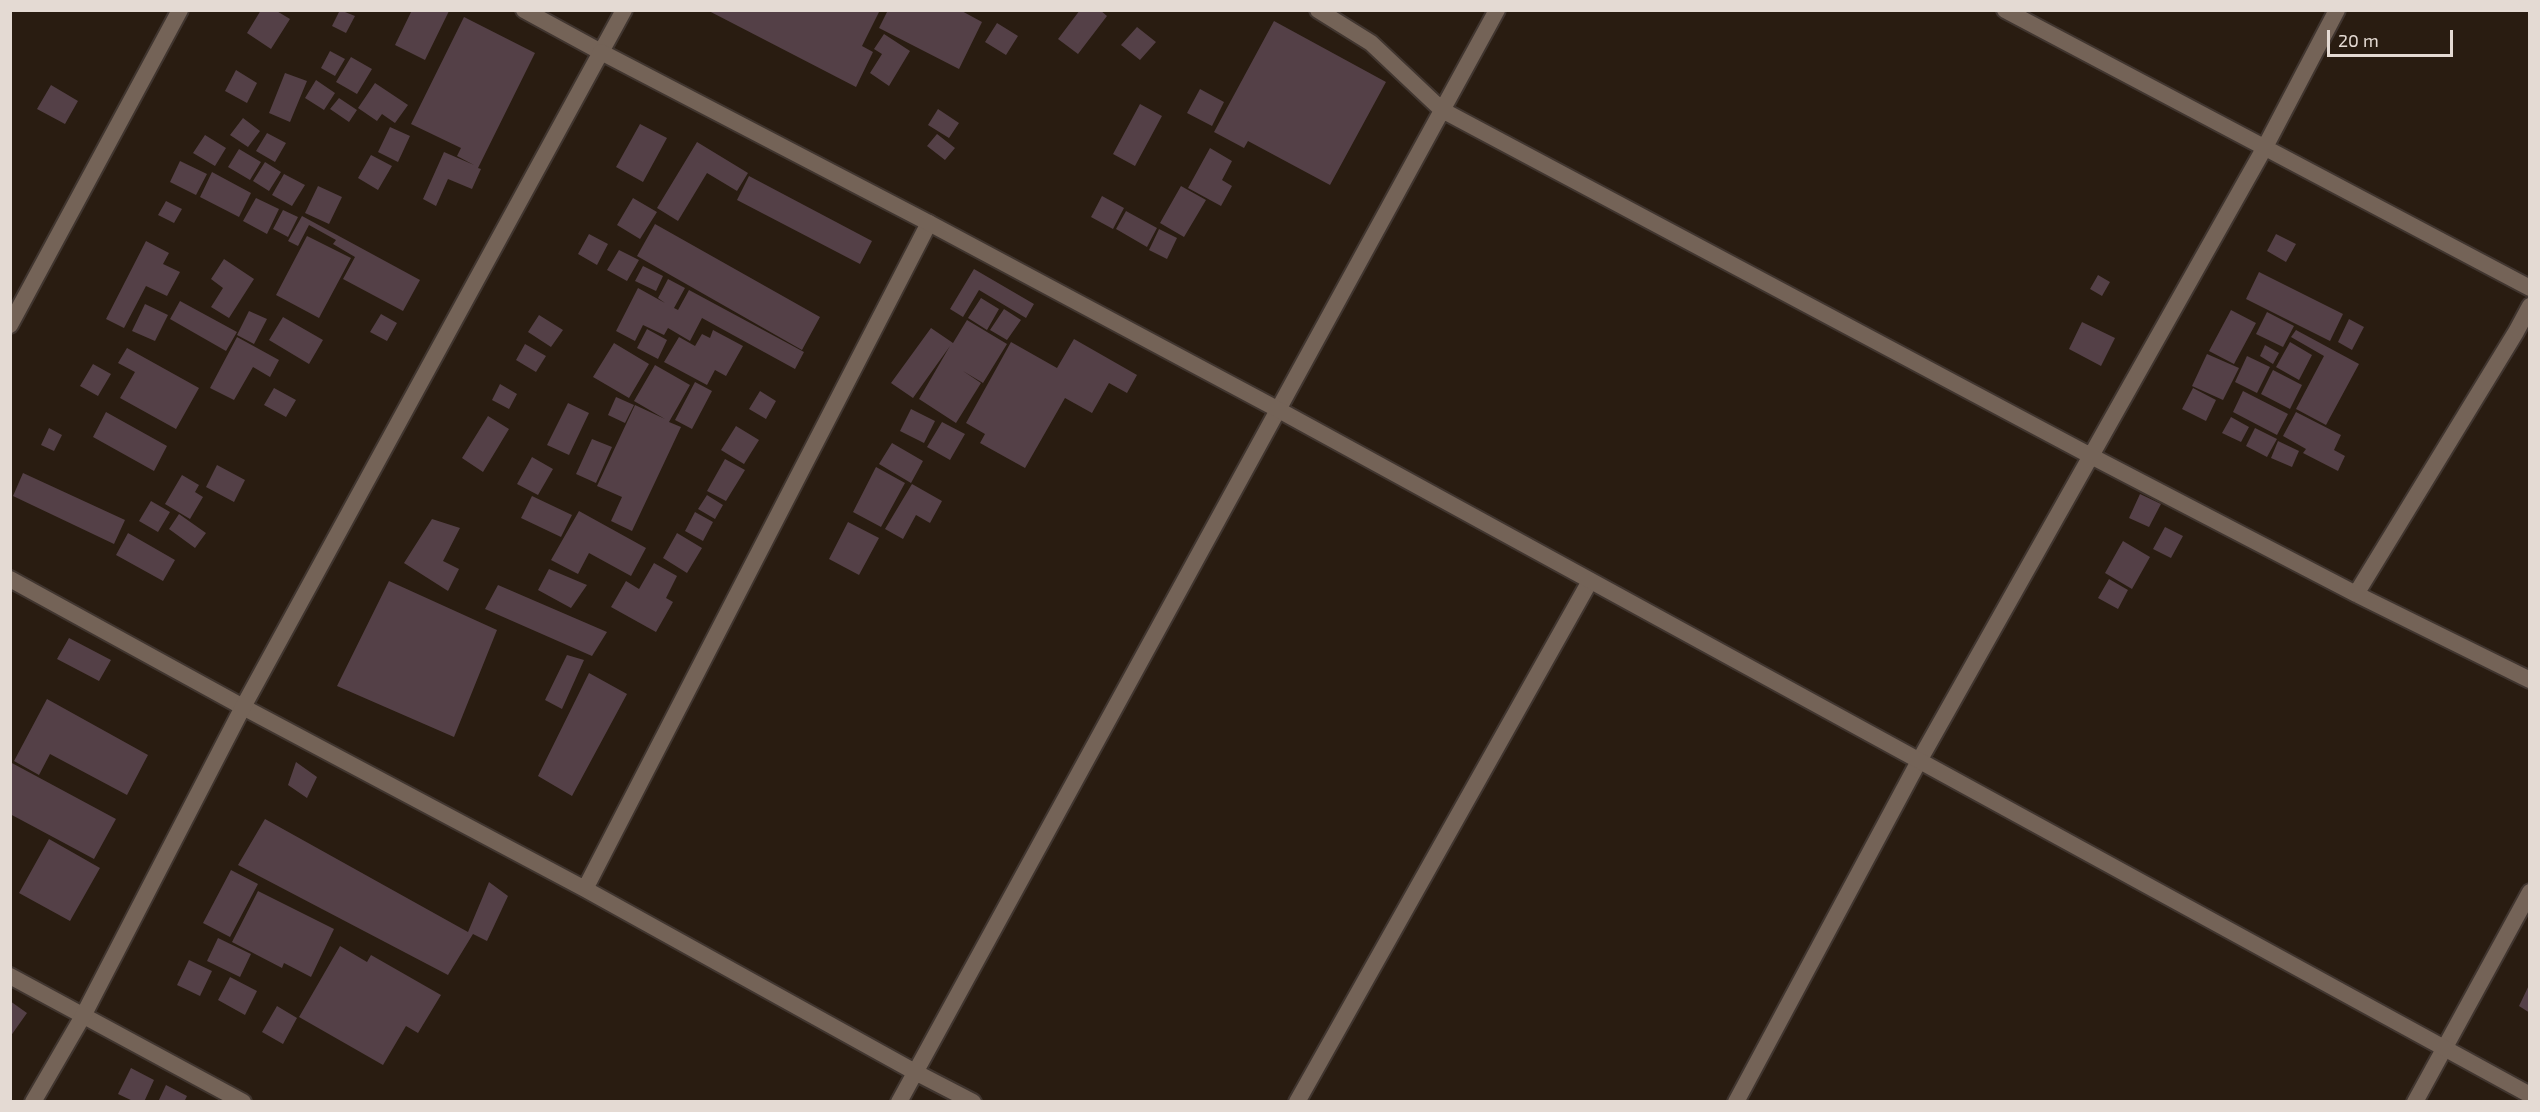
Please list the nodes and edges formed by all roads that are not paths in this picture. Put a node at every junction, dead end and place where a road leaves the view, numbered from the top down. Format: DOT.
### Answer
graph roads {
  1 [pos="180,10"];
  2 [pos="524,10"];
  3 [pos="624,10"];
  4 [pos="1318,10"];
  5 [pos="1497,10"];
  6 [pos="2005,10"];
  7 [pos="2337,10"];
  8 [pos="601,52"];
  9 [pos="1442,110"];
  10 [pos="2265,147"];
  11 [pos="929,223"];
  12 [pos="2529,288"];
  13 [pos="2529,306"];
  14 [pos="10,325"];
  15 [pos="1276,409"];
  16 [pos="2091,456"];
  17 [pos="10,579"];
  18 [pos="1590,581"];
  19 [pos="2356,594"];
  20 [pos="2529,680"];
  21 [pos="243,708"];
  22 [pos="1919,761"];
  23 [pos="585,889"];
  24 [pos="2529,892"];
  25 [pos="10,976"];
  26 [pos="83,1016"];
  27 [pos="2443,1049"];
  28 [pos="915,1072"];
  29 [pos="2529,1095"];
  30 [pos="33,1101"];
  31 [pos="243,1101"];
  32 [pos="899,1101"];
  33 [pos="972,1101"];
  34 [pos="1297,1101"];
  35 [pos="1736,1101"];
  36 [pos="2415,1101"];
  1 -- 14 [label="street"];
  2 -- 8 [label="street"];
  3 -- 8 [label="street"];
  4 -- 9 [label="street"];
  5 -- 9 [label="street"];
  6 -- 10 [label="street"];
  7 -- 10 [label="street"];
  8 -- 11 [label="street"];
  8 -- 21 [label="street"];
  9 -- 15 [label="street"];
  9 -- 16 [label="street"];
  10 -- 12 [label="street"];
  10 -- 16 [label="street"];
  11 -- 15 [label="street"];
  11 -- 23 [label="street"];
  13 -- 19 [label="street"];
  15 -- 18 [label="street"];
  15 -- 28 [label="street"];
  16 -- 19 [label="street"];
  16 -- 22 [label="street"];
  17 -- 21 [label="street"];
  18 -- 22 [label="street"];
  18 -- 34 [label="street"];
  19 -- 20 [label="street"];
  21 -- 23 [label="street"];
  21 -- 26 [label="street"];
  22 -- 27 [label="street"];
  22 -- 35 [label="street"];
  23 -- 28 [label="street"];
  24 -- 27 [label="street"];
  25 -- 26 [label="street"];
  26 -- 30 [label="street"];
  26 -- 31 [label="street"];
  27 -- 29 [label="street"];
  27 -- 36 [label="street"];
  28 -- 32 [label="street"];
  28 -- 33 [label="street"];
}
